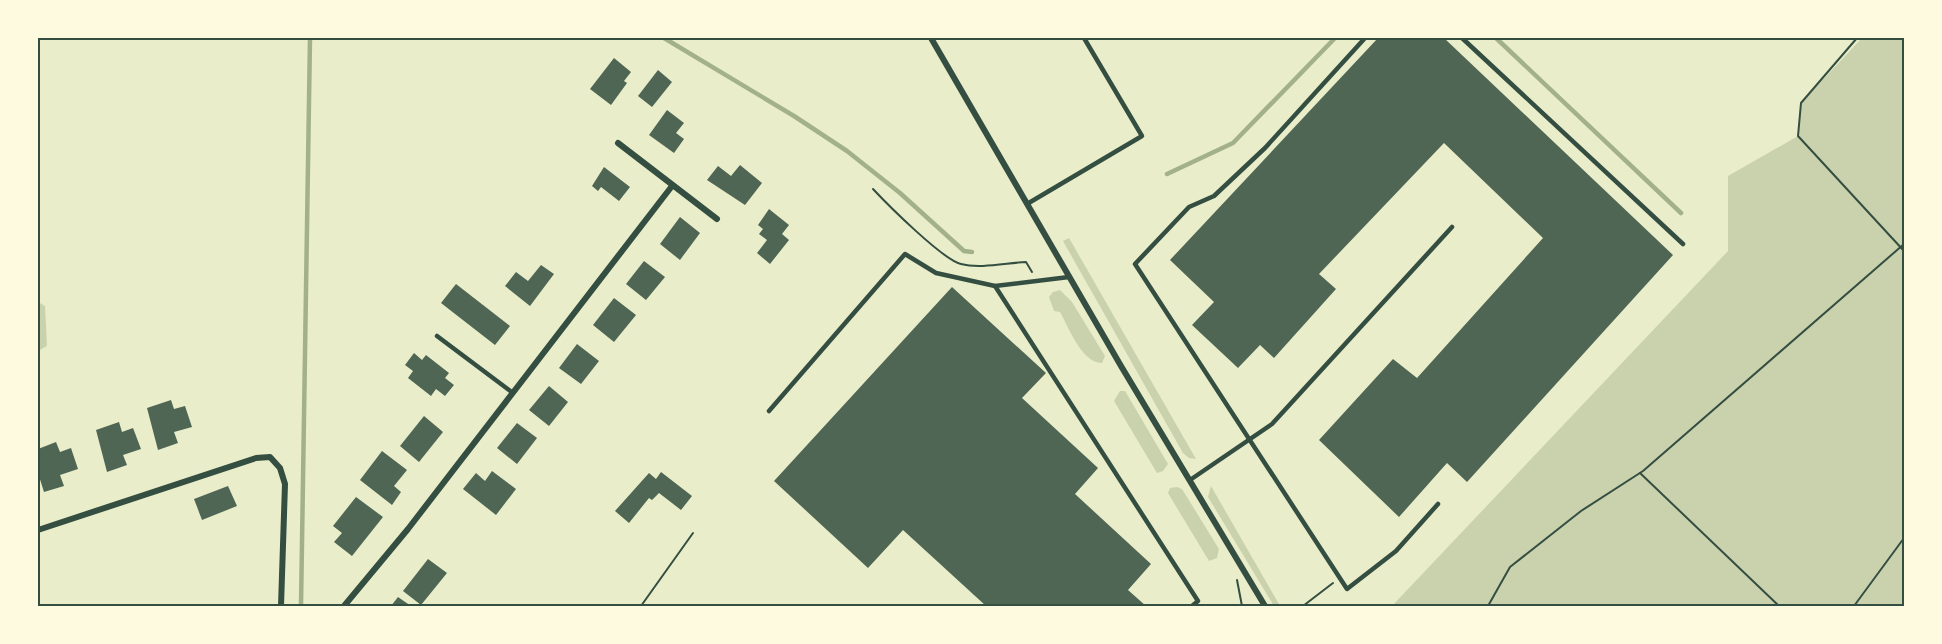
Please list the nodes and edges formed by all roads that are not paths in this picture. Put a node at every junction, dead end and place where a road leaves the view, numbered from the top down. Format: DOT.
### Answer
graph roads {
  1 [pos="931,38"];
  2 [pos="1084,38"];
  3 [pos="1365,38"];
  4 [pos="1462,38"];
  5 [pos="618,142"];
  6 [pos="672,186"];
  7 [pos="1027,204"];
  8 [pos="717,219"];
  9 [pos="1452,227"];
  10 [pos="1683,244"];
  11 [pos="1069,278"];
  12 [pos="995,286"];
  13 [pos="437,336"];
  14 [pos="513,393"];
  15 [pos="769,411"];
  16 [pos="1250,442"];
  17 [pos="1190,480"];
  18 [pos="1438,504"];
  19 [pos="38,530"];
  20 [pos="281,606"];
  21 [pos="344,606"];
  22 [pos="1192,606"];
  23 [pos="1265,606"];
  1 -- 7 [label="street"];
  2 -- 7 [label="lane"];
  3 -- 16 [label="lane"];
  4 -- 10 [label="lane"];
  5 -- 6 [label="street"];
  6 -- 8 [label="street"];
  6 -- 14 [label="street"];
  7 -- 11 [label="street"];
  9 -- 16 [label="lane"];
  11 -- 12 [label="lane"];
  11 -- 17 [label="street"];
  12 -- 15 [label="lane"];
  12 -- 22 [label="lane"];
  13 -- 14 [label="lane"];
  14 -- 21 [label="street"];
  16 -- 17 [label="lane"];
  16 -- 18 [label="lane"];
  17 -- 23 [label="street"];
  19 -- 20 [label="street"];
}
